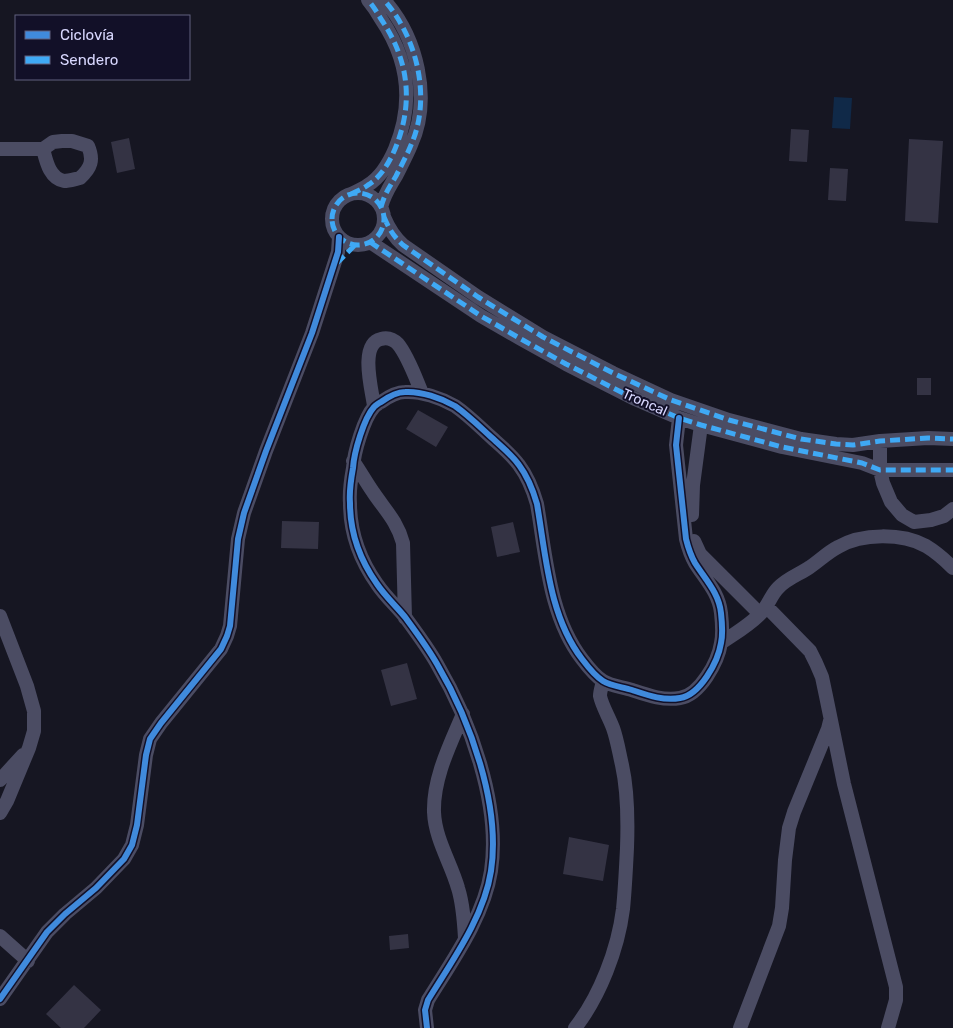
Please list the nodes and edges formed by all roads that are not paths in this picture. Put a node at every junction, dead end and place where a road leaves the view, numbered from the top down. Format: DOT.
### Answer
graph roads {
  1 [pos="368,0"];
  2 [pos="384,0"];
  3 [pos="0,149"];
  4 [pos="43,149"];
  5 [pos="351,194"];
  6 [pos="383,212"];
  7 [pos="339,237"];
  8 [pos="370,242"];
  9 [pos="355,245"];
  10 [pos="331,271"];
  11 [pos="422,394"];
  12 [pos="374,406"];
  13 [pos="679,418"];
  14 [pos="701,425"];
  15 [pos="953,439"];
  16 [pos="880,441"];
  17 [pos="354,461"];
  18 [pos="880,470"];
  19 [pos="953,470"];
  20 [pos="953,509"];
  21 [pos="953,568"];
  22 [pos="763,611"];
  23 [pos="0,616"];
  24 [pos="405,618"];
  25 [pos="721,643"];
  26 [pos="603,681"];
  27 [pos="463,714"];
  28 [pos="831,718"];
  29 [pos="29,748"];
  30 [pos="0,780"];
  31 [pos="0,813"];
  32 [pos="0,936"];
  33 [pos="465,938"];
  34 [pos="28,960"];
  35 [pos="0,999"];
  36 [pos="427,1028"];
  37 [pos="575,1028"];
  38 [pos="740,1028"];
  39 [pos="888,1028"];
  1 -- 5 [label="street"];
  2 -- 6 [label="street"];
  3 -- 4 [label="street"];
  5 -- 6 [label="street, Troncal"];
  5 -- 7 [label="street"];
  6 -- 8 [label="street"];
  6 -- 16 [label="street, Troncal"];
  7 -- 9 [label="street"];
  7 -- 10 [label="street"];
  8 -- 9 [label="street"];
  8 -- 13 [label="street, Troncal"];
  9 -- 10 [label="street"];
  10 -- 34 [label="street"];
  11 -- 12 [label="street"];
  11 -- 12 [label="street"];
  11 -- 26 [label="street"];
  12 -- 17 [label="street"];
  13 -- 14 [label="street, Troncal"];
  13 -- 25 [label="street"];
  14 -- 18 [label="street, Troncal"];
  14 -- 22 [label="street"];
  15 -- 16 [label="street, Troncal"];
  16 -- 18 [label="street"];
  17 -- 24 [label="street"];
  17 -- 24 [label="street"];
  18 -- 19 [label="street, Troncal"];
  18 -- 20 [label="street"];
  21 -- 22 [label="street"];
  22 -- 25 [label="street"];
  22 -- 28 [label="street"];
  23 -- 29 [label="street"];
  24 -- 27 [label="street"];
  25 -- 26 [label="street"];
  26 -- 37 [label="street"];
  27 -- 33 [label="street"];
  27 -- 33 [label="street"];
  28 -- 38 [label="street"];
  28 -- 39 [label="street"];
  29 -- 30 [label="street"];
  29 -- 31 [label="street"];
  32 -- 34 [label="street"];
  33 -- 36 [label="street"];
  34 -- 35 [label="street"];
}
